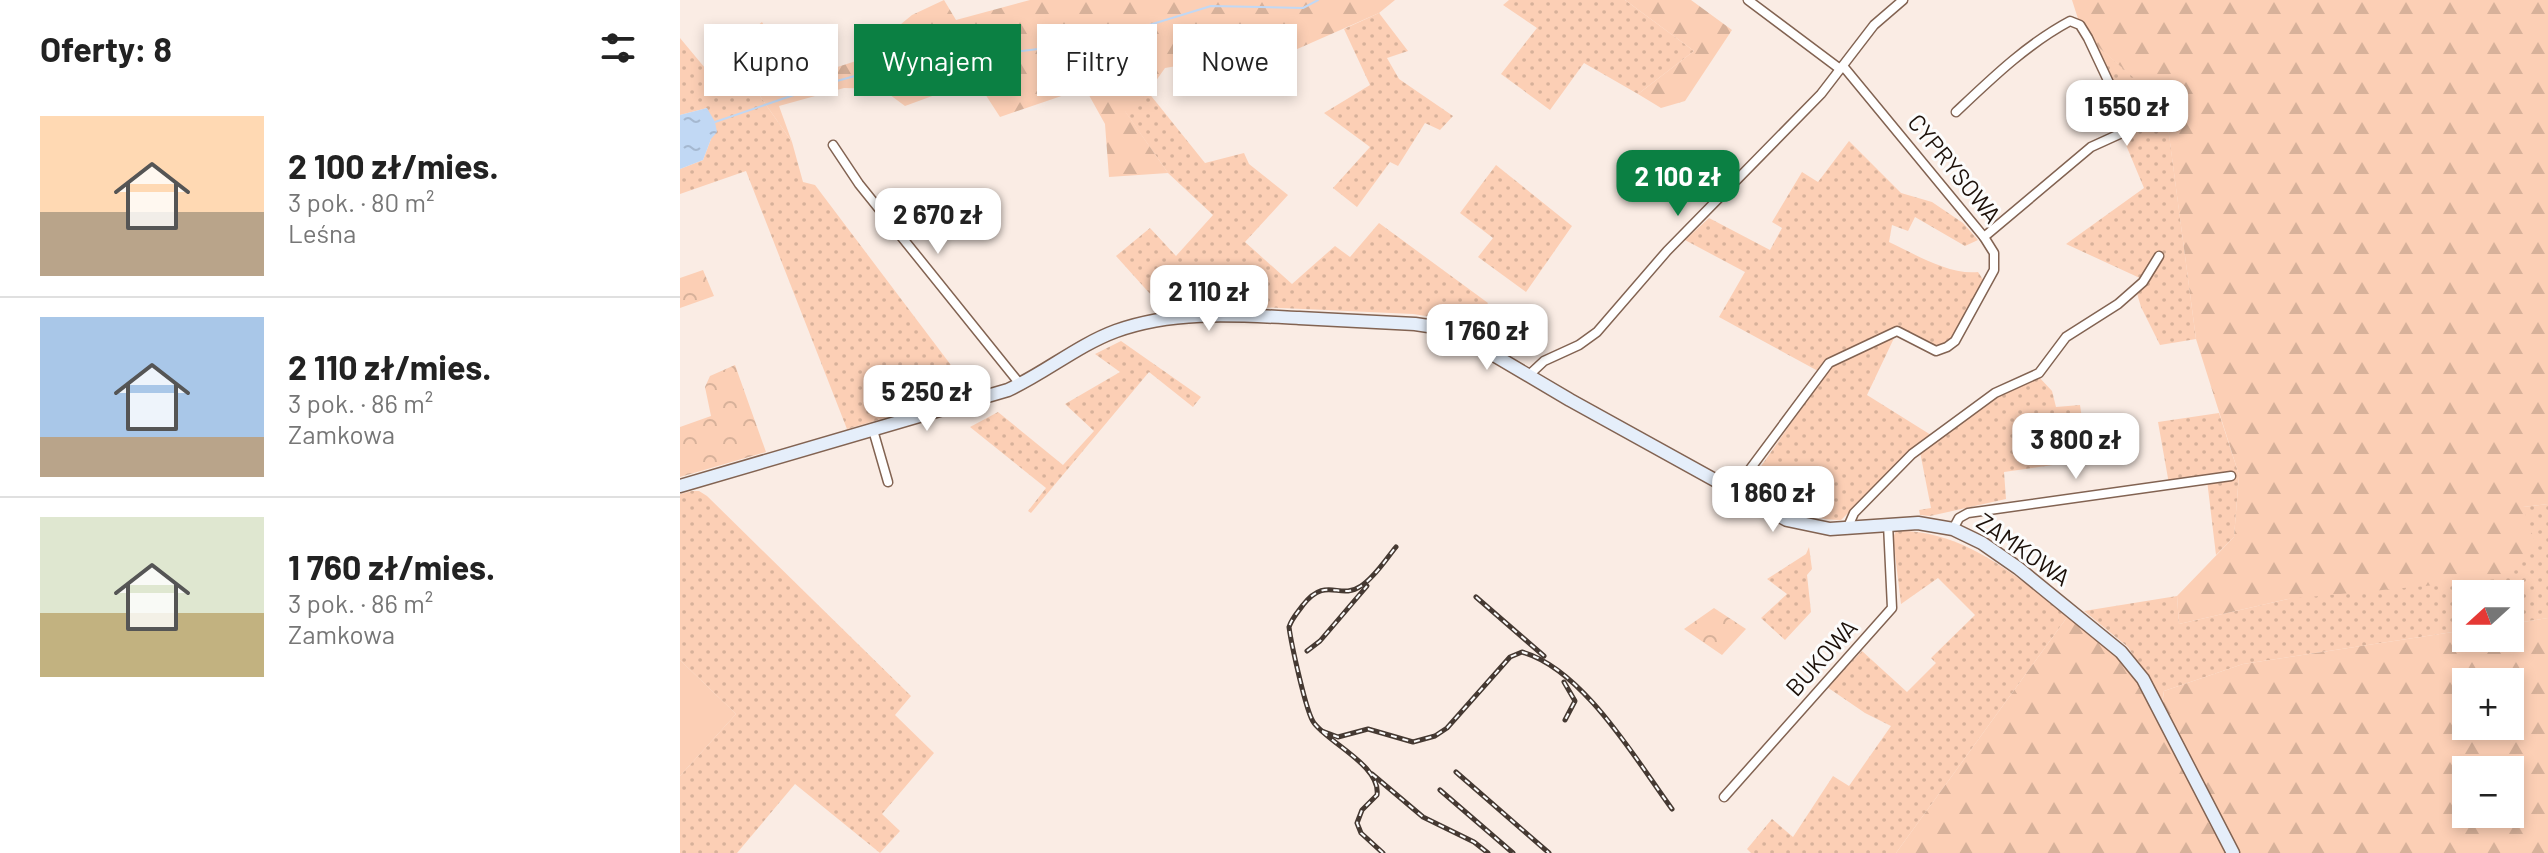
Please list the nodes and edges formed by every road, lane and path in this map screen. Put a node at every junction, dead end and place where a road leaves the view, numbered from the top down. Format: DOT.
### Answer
graph roads {
  1 [pos="1748,0"];
  2 [pos="1903,0"];
  3 [pos="1842,68"];
  4 [pos="1956,112"];
  5 [pos="833,145"];
  6 [pos="1984,237"];
  7 [pos="2159,256"];
  8 [pos="1529,375"];
  9 [pos="1020,384"];
  10 [pos="873,430"];
  11 [pos="2231,476"];
  12 [pos="888,482"];
  13 [pos="680,486"];
  14 [pos="1733,492"];
  15 [pos="1888,524"];
  16 [pos="1847,529"];
  17 [pos="1953,529"];
  18 [pos="1724,797"];
  19 [pos="2233,853"];
  1 -- 3 [label="street, CYPRYSOWA"];
  2 -- 3 [label="street"];
  3 -- 6 [label="street, CYPRYSOWA"];
  3 -- 8 [label="street"];
  4 -- 6 [label="street"];
  5 -- 9 [label="street"];
  6 -- 14 [label="street, CYPRYSOWA"];
  7 -- 16 [label="street"];
  8 -- 9 [label="street, ZAMKOWA"];
  8 -- 14 [label="street, ZAMKOWA"];
  9 -- 10 [label="street, ZAMKOWA"];
  10 -- 12 [label="street"];
  10 -- 13 [label="street, ZAMKOWA"];
  11 -- 17 [label="street"];
  14 -- 16 [label="street, ZAMKOWA"];
  15 -- 16 [label="street, ZAMKOWA"];
  15 -- 17 [label="street, ZAMKOWA"];
  15 -- 18 [label="street, BUKOWA"];
  17 -- 19 [label="street, ZAMKOWA"];
}
